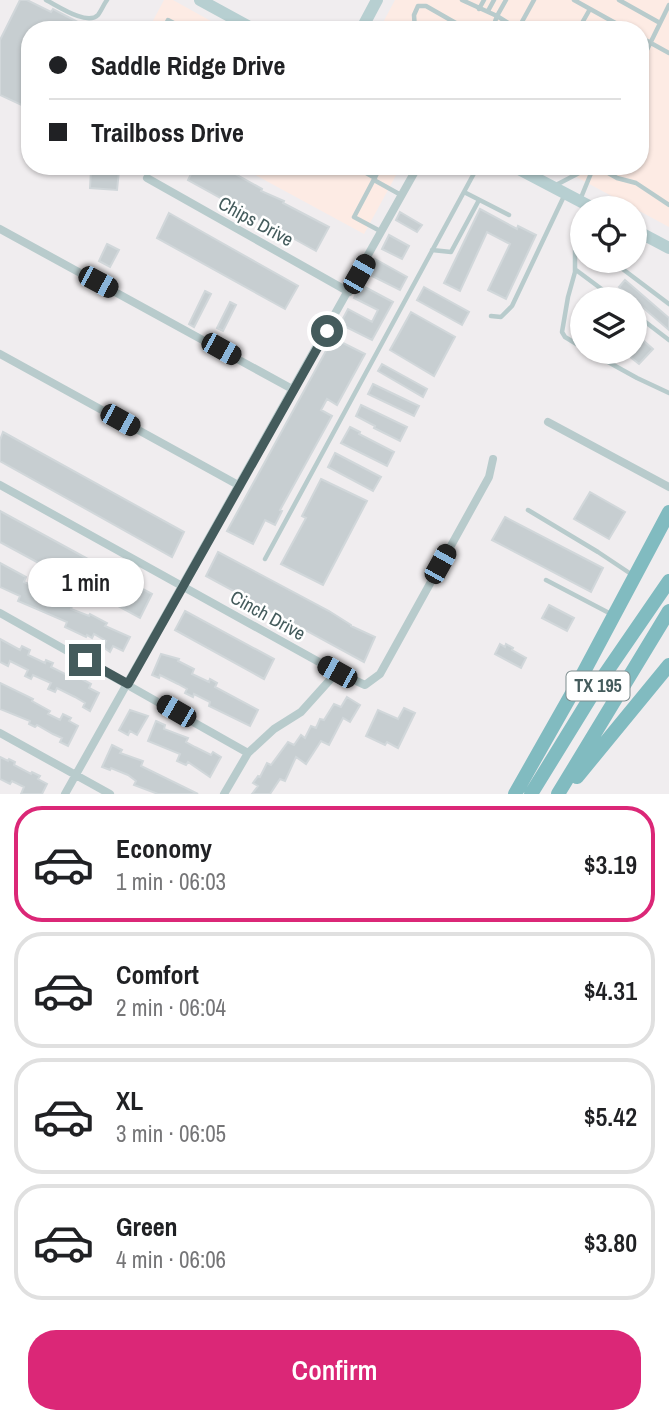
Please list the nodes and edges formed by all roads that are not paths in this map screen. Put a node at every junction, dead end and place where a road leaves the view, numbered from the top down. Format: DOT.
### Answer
graph roads {
  1 [pos="46,0"];
  2 [pos="107,0"];
  3 [pos="200,0"];
  4 [pos="377,0"];
  5 [pos="462,0"];
  6 [pos="484,0"];
  7 [pos="494,0"];
  8 [pos="506,0"];
  9 [pos="534,0"];
  10 [pos="574,0"];
  11 [pos="619,0"];
  12 [pos="669,5"];
  13 [pos="479,9"];
  14 [pos="590,9"];
  15 [pos="488,11"];
  16 [pos="497,16"];
  17 [pos="238,21"];
  18 [pos="366,21"];
  19 [pos="414,21"];
  20 [pos="452,21"];
  21 [pos="495,21"];
  22 [pos="505,21"];
  23 [pos="522,21"];
  24 [pos="583,21"];
  25 [pos="612,21"];
  26 [pos="660,23"];
  27 [pos="650,42"];
  28 [pos="669,52"];
  29 [pos="369,175"];
  30 [pos="377,175"];
  31 [pos="414,175"];
  32 [pos="473,175"];
  33 [pos="530,175"];
  34 [pos="575,175"];
  35 [pos="593,175"];
  36 [pos="613,175"];
  37 [pos="147,178"];
  38 [pos="375,179"];
  39 [pos="552,187"];
  40 [pos="464,192"];
  41 [pos="565,193"];
  42 [pos="570,196"];
  43 [pos="590,196"];
  44 [pos="403,197"];
  45 [pos="479,200"];
  46 [pos="669,205"];
  47 [pos="509,215"];
  48 [pos="0,229"];
  49 [pos="383,232"];
  50 [pos="647,236"];
  51 [pos="669,248"];
  52 [pos="432,250"];
  53 [pos="579,273"];
  54 [pos="628,273"];
  55 [pos="598,287"];
  56 [pos="349,292"];
  57 [pos="570,294"];
  58 [pos="669,304"];
  59 [pos="491,316"];
  60 [pos="647,323"];
  61 [pos="570,340"];
  62 [pos="669,340"];
  63 [pos="0,354"];
  64 [pos="611,364"];
  65 [pos="294,390"];
  66 [pos="669,393"];
  67 [pos="548,422"];
  68 [pos="493,459"];
  69 [pos="0,485"];
  70 [pos="240,486"];
  71 [pos="669,487"];
  72 [pos="528,510"];
  73 [pos="669,512"];
  74 [pos="265,559"];
  75 [pos="634,577"];
  76 [pos="546,580"];
  77 [pos="669,580"];
  78 [pos="183,585"];
  79 [pos="669,611"];
  80 [pos="0,613"];
  81 [pos="615,616"];
  82 [pos="669,665"];
  83 [pos="337,672"];
  84 [pos="128,684"];
  85 [pos="0,733"];
  86 [pos="248,752"];
  87 [pos="76,775"];
  88 [pos="65,794"];
  89 [pos="110,794"];
  90 [pos="224,794"];
  91 [pos="515,794"];
  92 [pos="531,794"];
  93 [pos="561,794"];
  1 -- 2 [label="lane"];
  3 -- 17 [label="main road"];
  4 -- 18 [label="main road"];
  5 -- 13 [label="lane"];
  6 -- 13 [label="lane"];
  7 -- 15 [label="lane"];
  8 -- 16 [label="lane"];
  9 -- 23 [label="lane"];
  10 -- 14 [label="lane"];
  11 -- 26 [label="lane"];
  12 -- 26 [label="lane"];
  13 -- 15 [label="lane"];
  14 -- 24 [label="lane"];
  14 -- 25 [label="lane"];
  15 -- 16 [label="lane"];
  16 -- 21 [label="lane"];
  16 -- 22 [label="lane"];
  19 -- 20 [label="lane"];
  26 -- 27 [label="lane"];
  27 -- 28 [label="lane"];
  29 -- 38 [label="lane"];
  30 -- 38 [label="lane"];
  31 -- 44 [label="street"];
  32 -- 40 [label="lane"];
  33 -- 39 [label="main road"];
  34 -- 39 [label="lane"];
  35 -- 43 [label="lane"];
  36 -- 46 [label="lane"];
  37 -- 56 [label="street, Chips Drive"];
  38 -- 44 [label="lane"];
  38 -- 49 [label="lane"];
  39 -- 41 [label="main road"];
  40 -- 45 [label="lane"];
  40 -- 52 [label="lane"];
  41 -- 42 [label="main road"];
  41 -- 59 [label="lane"];
  44 -- 49 [label="street"];
  45 -- 47 [label="lane"];
  45 -- 52 [label="lane"];
  48 -- 65 [label="street"];
  49 -- 56 [label="street"];
  50 -- 51 [label="main road"];
  52 -- 74 [label="lane"];
  53 -- 55 [label="lane"];
  54 -- 58 [label="lane"];
  56 -- 65 [label="street"];
  57 -- 61 [label="lane"];
  60 -- 62 [label="lane"];
  63 -- 70 [label="street"];
  64 -- 66 [label="lane"];
  65 -- 70 [label="street"];
  67 -- 71 [label="street"];
  68 -- 83 [label="street, Cinch Drive"];
  69 -- 78 [label="street, Cinch Drive"];
  70 -- 78 [label="street"];
  72 -- 75 [label="lane"];
  73 -- 75 [label="highway"];
  75 -- 81 [label="highway"];
  76 -- 81 [label="lane"];
  77 -- 92 [label="highway, TX 195"];
  78 -- 83 [label="street, Cinch Drive"];
  78 -- 84 [label="street"];
  79 -- 93 [label="highway, TX 195"];
  80 -- 84 [label="street"];
  81 -- 91 [label="highway"];
  82 -- 93 [label="highway"];
  83 -- 86 [label="street"];
  84 -- 86 [label="street"];
  84 -- 87 [label="street"];
  85 -- 87 [label="street"];
  86 -- 90 [label="street"];
  87 -- 88 [label="street"];
  87 -- 89 [label="street"];
}
